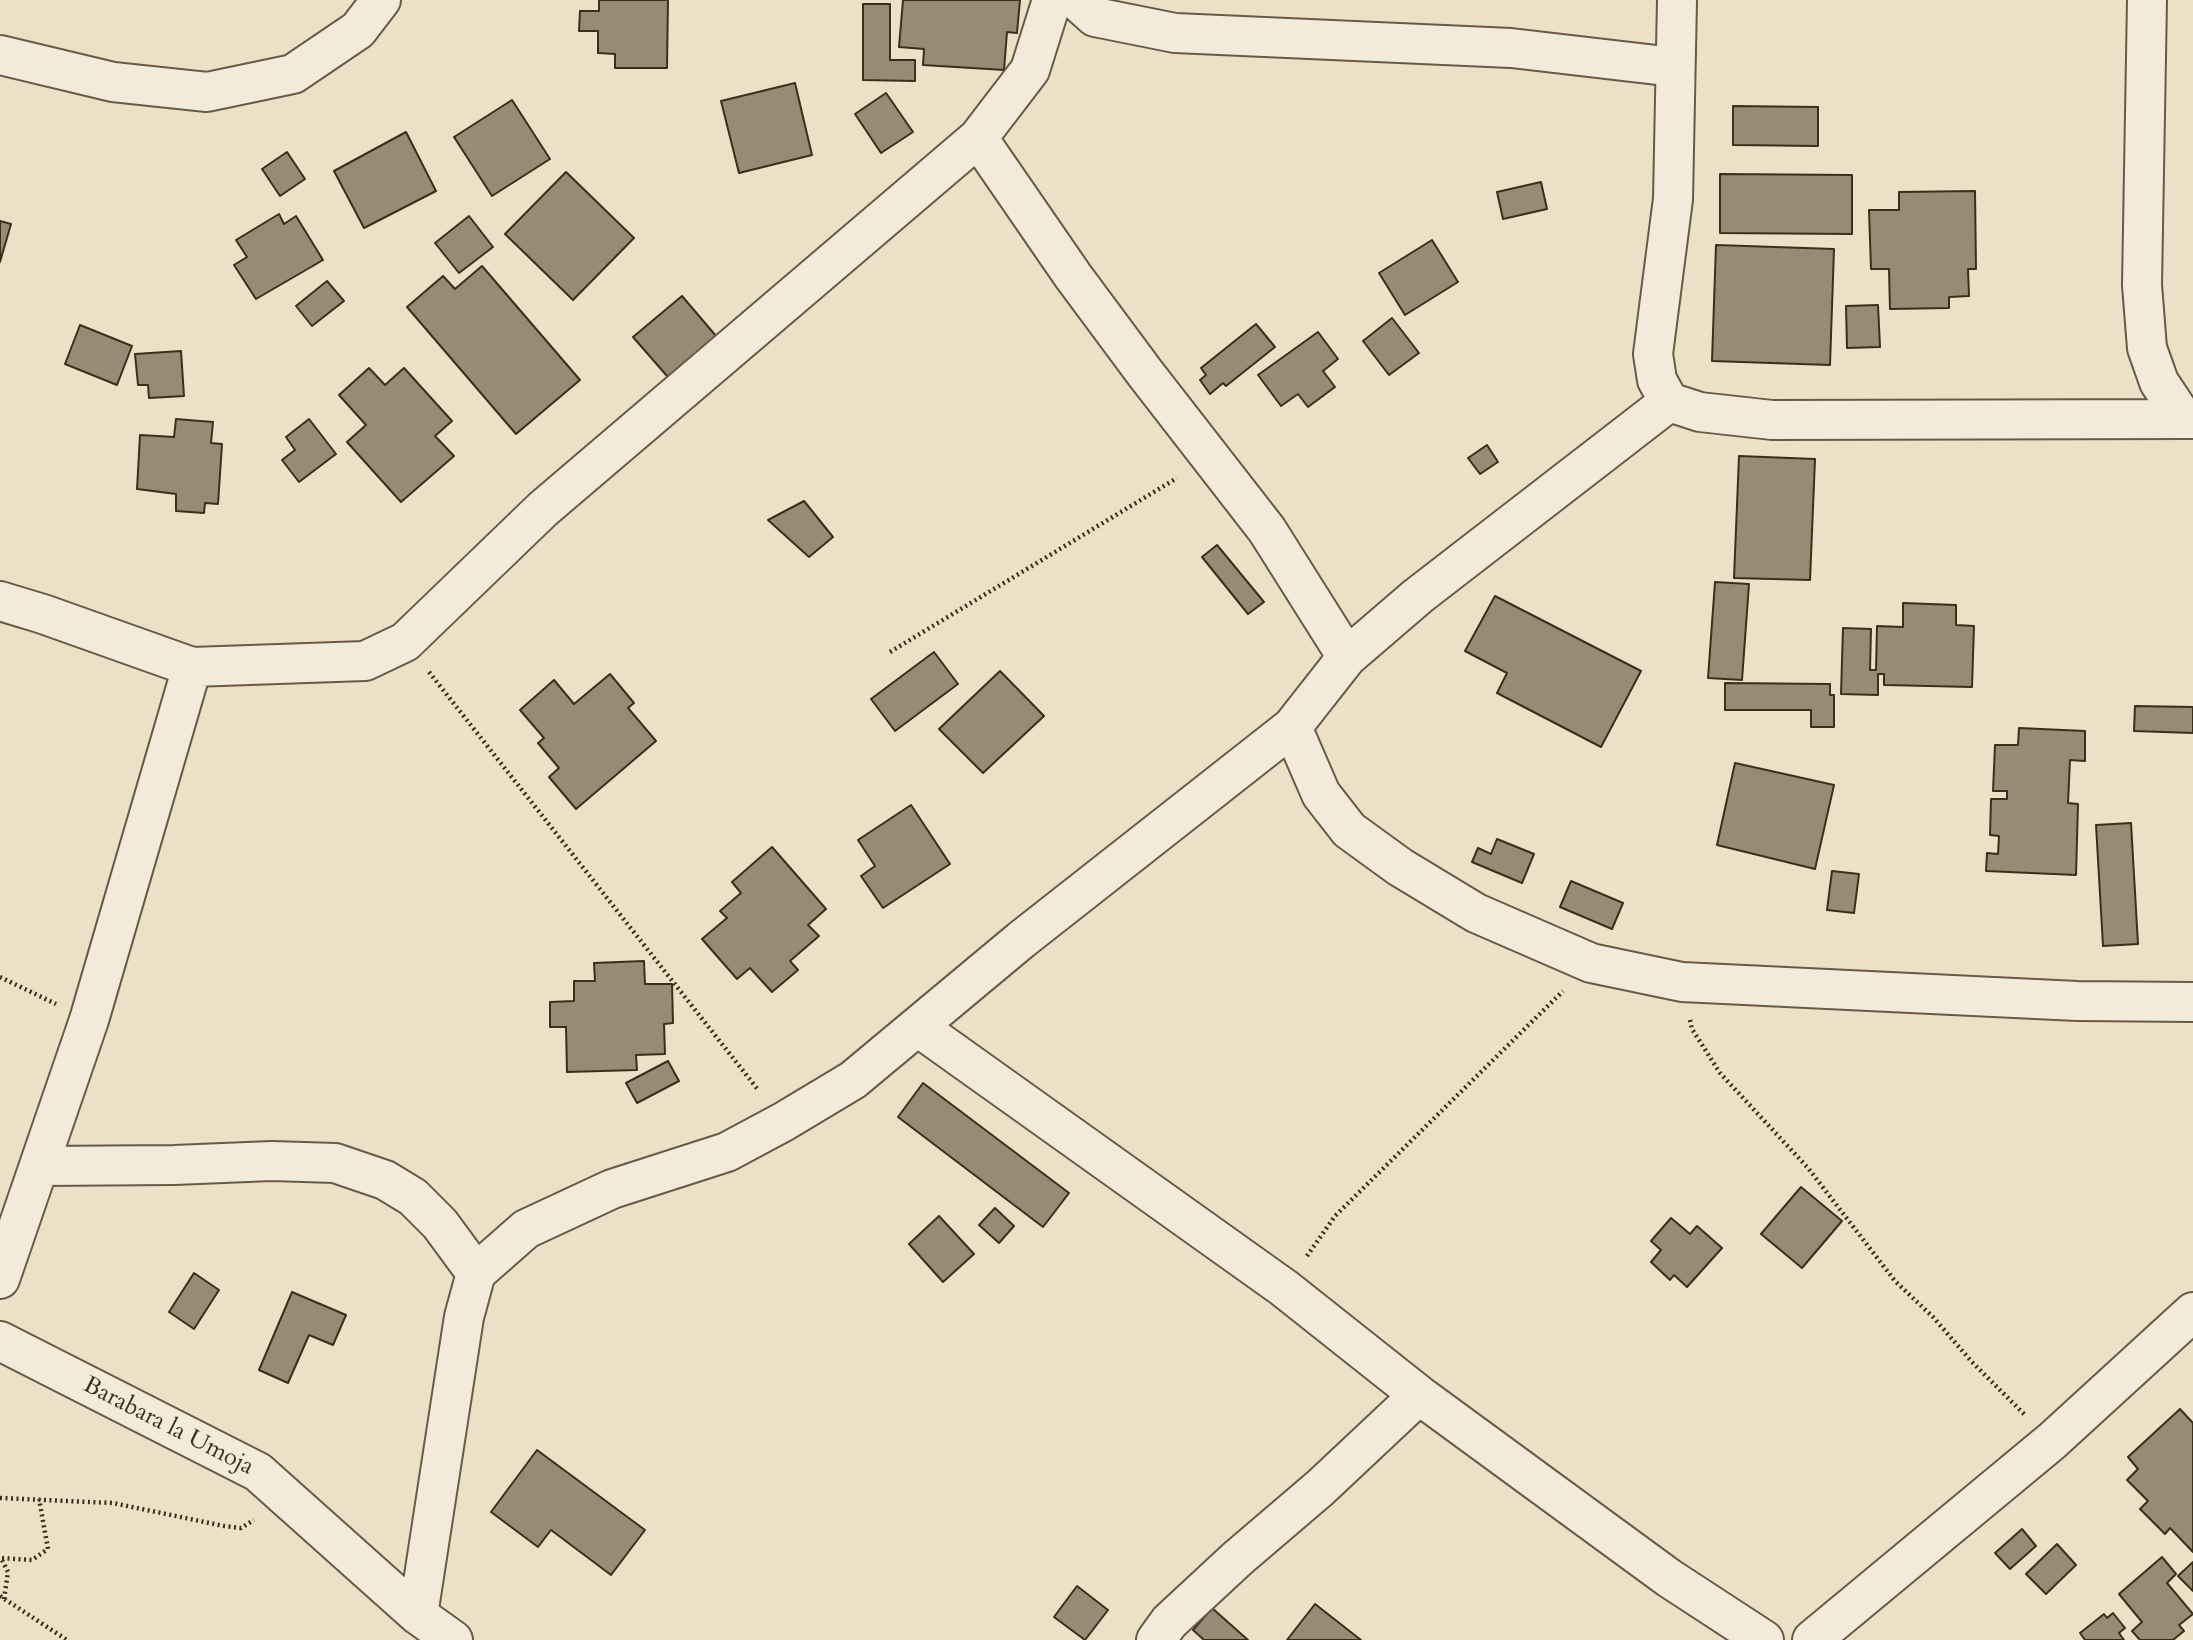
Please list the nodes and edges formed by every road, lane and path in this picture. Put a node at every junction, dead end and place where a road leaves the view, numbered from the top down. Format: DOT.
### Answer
graph roads {
  1 [pos="381,0"];
  2 [pos="1052,0"];
  3 [pos="1076,0"];
  4 [pos="1677,0"];
  5 [pos="2147,0"];
  6 [pos="0,55"];
  7 [pos="1674,66"];
  8 [pos="978,138"];
  9 [pos="1669,402"];
  10 [pos="2188,418"];
  11 [pos="1211,458"];
  12 [pos="0,601"];
  13 [pos="405,642"];
  14 [pos="890,652"];
  15 [pos="1347,657"];
  16 [pos="192,667"];
  17 [pos="1292,727"];
  18 [pos="1591,963"];
  19 [pos="0,977"];
  20 [pos="1682,982"];
  21 [pos="2192,1002"];
  22 [pos="89,1020"];
  23 [pos="918,1027"];
  24 [pos="783,1122"];
  25 [pos="39,1166"];
  26 [pos="476,1273"];
  27 [pos="0,1279"];
  28 [pos="1284,1288"];
  29 [pos="2193,1312"];
  30 [pos="0,1341"];
  31 [pos="1419,1395"];
  32 [pos="2052,1441"];
  33 [pos="258,1472"];
  34 [pos="0,1498"];
  35 [pos="39,1499"];
  36 [pos="2,1597"];
  37 [pos="418,1615"];
  38 [pos="67,1640"];
  39 [pos="453,1640"];
  40 [pos="1156,1640"];
  41 [pos="1764,1640"];
  42 [pos="1812,1640"];
  1 -- 6 [label="street"];
  2 -- 8 [label="street"];
  3 -- 7 [label="street"];
  4 -- 7 [label="street"];
  5 -- 10 [label="street"];
  7 -- 9 [label="street"];
  8 -- 11 [label="street"];
  8 -- 13 [label="street"];
  9 -- 10 [label="street"];
  9 -- 15 [label="street"];
  11 -- 14 [label="path"];
  11 -- 15 [label="street"];
  12 -- 16 [label="street"];
  13 -- 16 [label="street"];
  13 -- 24 [label="path"];
  15 -- 17 [label="street"];
  16 -- 22 [label="street"];
  17 -- 18 [label="street"];
  17 -- 23 [label="street"];
  18 -- 20 [label="street"];
  18 -- 28 [label="path"];
  19 -- 22 [label="path"];
  20 -- 21 [label="street"];
  20 -- 32 [label="path"];
  22 -- 25 [label="street"];
  23 -- 24 [label="street"];
  23 -- 28 [label="street"];
  24 -- 26 [label="street"];
  25 -- 26 [label="street"];
  25 -- 27 [label="street"];
  26 -- 37 [label="street"];
  28 -- 31 [label="street"];
  29 -- 32 [label="street"];
  30 -- 33 [label="street, Barabara la Umoja"];
  31 -- 40 [label="street"];
  31 -- 41 [label="street"];
  32 -- 42 [label="street"];
  33 -- 35 [label="path"];
  33 -- 37 [label="street, Barabara la Umoja"];
  34 -- 35 [label="path"];
  35 -- 36 [label="path"];
  36 -- 38 [label="path"];
  37 -- 39 [label="street, Barabara la Umoja"];
}
